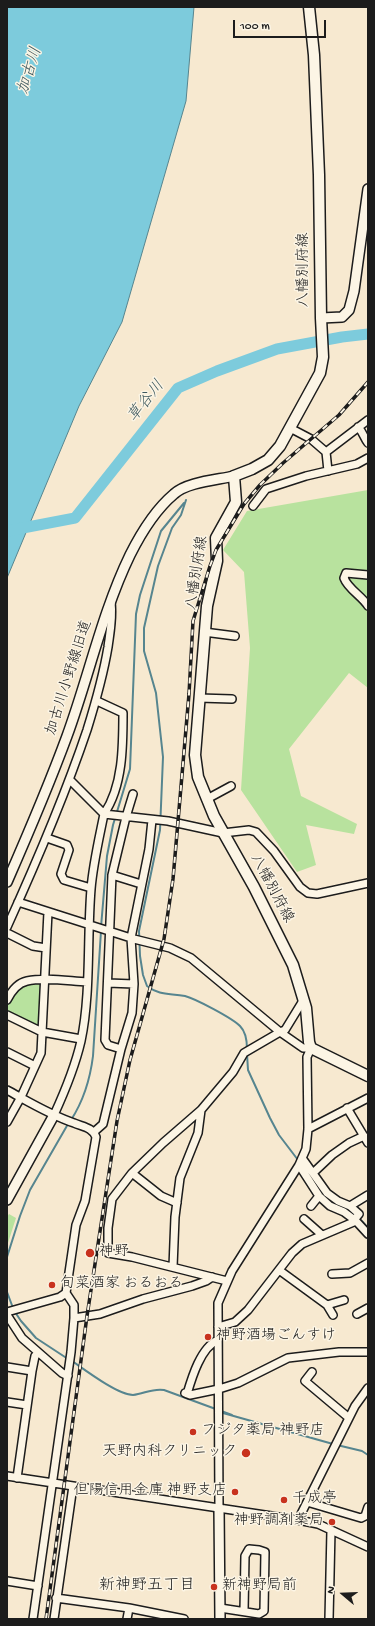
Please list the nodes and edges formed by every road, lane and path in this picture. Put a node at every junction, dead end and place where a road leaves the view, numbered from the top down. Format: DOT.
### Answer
graph roads {
  1 [pos="309,7"];
  2 [pos="368,189"];
  3 [pos="320,318"];
  4 [pos="368,420"];
  5 [pos="358,427"];
  6 [pos="290,428"];
  7 [pos="368,443"];
  8 [pos="326,452"];
  9 [pos="368,458"];
  10 [pos="328,471"];
  11 [pos="234,476"];
  12 [pos="253,506"];
  13 [pos="368,575"];
  14 [pos="111,600"];
  15 [pos="368,606"];
  16 [pos="204,632"];
  17 [pos="235,636"];
  18 [pos="199,698"];
  19 [pos="232,699"];
  20 [pos="97,701"];
  21 [pos="70,780"];
  22 [pos="231,786"];
  23 [pos="133,794"];
  24 [pos="207,799"];
  25 [pos="106,815"];
  26 [pos="126,817"];
  27 [pos="152,820"];
  28 [pos="223,833"];
  29 [pos="47,838"];
  30 [pos="112,875"];
  31 [pos="7,882"];
  32 [pos="368,883"];
  33 [pos="141,884"];
  34 [pos="91,888"];
  35 [pos="18,902"];
  36 [pos="48,912"];
  37 [pos="89,925"];
  38 [pos="7,927"];
  39 [pos="110,932"];
  40 [pos="7,933"];
  41 [pos="132,938"];
  42 [pos="46,948"];
  43 [pos="45,980"];
  44 [pos="87,982"];
  45 [pos="108,983"];
  46 [pos="134,984"];
  47 [pos="304,999"];
  48 [pos="7,1000"];
  49 [pos="7,1015"];
  50 [pos="42,1032"];
  51 [pos="280,1032"];
  52 [pos="81,1039"];
  53 [pos="311,1048"];
  54 [pos="121,1049"];
  55 [pos="7,1052"];
  56 [pos="35,1066"];
  57 [pos="367,1072"];
  58 [pos="7,1090"];
  59 [pos="21,1097"];
  60 [pos="368,1098"];
  61 [pos="347,1108"];
  62 [pos="201,1110"];
  63 [pos="54,1115"];
  64 [pos="7,1122"];
  65 [pos="308,1129"];
  66 [pos="94,1132"];
  67 [pos="364,1136"];
  68 [pos="368,1143"];
  69 [pos="302,1158"];
  70 [pos="299,1165"];
  71 [pos="132,1173"];
  72 [pos="313,1173"];
  73 [pos="8,1195"];
  74 [pos="368,1195"];
  75 [pos="319,1196"];
  76 [pos="177,1203"];
  77 [pos="311,1206"];
  78 [pos="350,1206"];
  79 [pos="304,1219"];
  80 [pos="355,1220"];
  81 [pos="365,1226"];
  82 [pos="368,1234"];
  83 [pos="322,1235"];
  84 [pos="368,1263"];
  85 [pos="172,1267"];
  86 [pos="279,1270"];
  87 [pos="332,1274"];
  88 [pos="212,1277"];
  89 [pos="227,1281"];
  90 [pos="66,1293"];
  91 [pos="344,1300"];
  92 [pos="327,1306"];
  93 [pos="366,1307"];
  94 [pos="7,1314"];
  95 [pos="357,1314"];
  96 [pos="333,1315"];
  97 [pos="74,1318"];
  98 [pos="218,1327"];
  99 [pos="218,1340"];
  100 [pos="368,1352"];
  101 [pos="38,1353"];
  102 [pos="7,1367"];
  103 [pos="32,1371"];
  104 [pos="312,1372"];
  105 [pos="68,1376"];
  106 [pos="368,1388"];
  107 [pos="219,1389"];
  108 [pos="7,1402"];
  109 [pos="27,1405"];
  110 [pos="348,1418"];
  111 [pos="7,1476"];
  112 [pos="18,1478"];
  113 [pos="52,1483"];
  114 [pos="73,1486"];
  115 [pos="307,1502"];
  116 [pos="368,1507"];
  117 [pos="219,1508"];
  118 [pos="298,1520"];
  119 [pos="331,1530"];
  120 [pos="368,1547"];
  121 [pos="7,1581"];
  122 [pos="38,1586"];
  123 [pos="56,1598"];
  124 [pos="129,1608"];
  125 [pos="220,1608"];
  126 [pos="244,1611"];
  127 [pos="33,1619"];
  128 [pos="54,1619"];
  129 [pos="127,1619"];
  130 [pos="184,1619"];
  131 [pos="220,1619"];
  132 [pos="329,1619"];
  1 -- 3 [label="main road, 八幡別府線"];
  2 -- 3 [label="street"];
  3 -- 6 [label="main road, 八幡別府線"];
  4 -- 5 [label="street"];
  5 -- 7 [label="street"];
  5 -- 8 [label="street"];
  6 -- 8 [label="street"];
  6 -- 11 [label="main road, 八幡別府線"];
  8 -- 10 [label="street"];
  9 -- 10 [label="street"];
  10 -- 12 [label="street"];
  11 -- 14 [label="street, 加古川小野線旧道"];
  11 -- 16 [label="main road, 八幡別府線"];
  13 -- 15 [label="street"];
  14 -- 20 [label="street"];
  14 -- 31 [label="street, 加古川小野線旧道"];
  16 -- 17 [label="street"];
  16 -- 18 [label="main road, 八幡別府線"];
  18 -- 19 [label="street"];
  18 -- 24 [label="main road, 八幡別府線"];
  20 -- 21 [label="street"];
  20 -- 25 [label="street"];
  21 -- 25 [label="street"];
  21 -- 29 [label="street"];
  22 -- 24 [label="street"];
  23 -- 26 [label="street"];
  24 -- 28 [label="main road, 八幡別府線"];
  25 -- 26 [label="street"];
  25 -- 34 [label="street"];
  26 -- 27 [label="street"];
  26 -- 30 [label="street"];
  27 -- 28 [label="street"];
  27 -- 33 [label="street"];
  28 -- 32 [label="street"];
  28 -- 47 [label="main road, 八幡別府線"];
  29 -- 34 [label="street"];
  29 -- 35 [label="street"];
  30 -- 33 [label="street"];
  30 -- 39 [label="street"];
  33 -- 41 [label="street"];
  34 -- 37 [label="street"];
  35 -- 36 [label="street"];
  35 -- 38 [label="street"];
  36 -- 37 [label="street"];
  36 -- 42 [label="street"];
  37 -- 39 [label="street"];
  37 -- 44 [label="street"];
  39 -- 41 [label="street"];
  39 -- 45 [label="street"];
  40 -- 42 [label="street"];
  41 -- 46 [label="street"];
  41 -- 51 [label="street"];
  42 -- 43 [label="street"];
  43 -- 44 [label="street"];
  43 -- 48 [label="street"];
  43 -- 50 [label="street"];
  44 -- 52 [label="street"];
  45 -- 46 [label="street"];
  45 -- 54 [label="street"];
  46 -- 54 [label="street"];
  47 -- 51 [label="street"];
  47 -- 53 [label="main road, 八幡別府線"];
  49 -- 50 [label="street"];
  50 -- 52 [label="street"];
  50 -- 56 [label="street"];
  51 -- 53 [label="street"];
  51 -- 62 [label="street"];
  52 -- 63 [label="street"];
  53 -- 57 [label="main road"];
  53 -- 65 [label="street"];
  54 -- 66 [label="street"];
  55 -- 56 [label="street"];
  56 -- 59 [label="street"];
  58 -- 59 [label="street"];
  59 -- 63 [label="street"];
  59 -- 64 [label="street"];
  60 -- 61 [label="street"];
  61 -- 65 [label="street"];
  61 -- 67 [label="street"];
  62 -- 71 [label="street"];
  62 -- 76 [label="street"];
  63 -- 66 [label="street"];
  63 -- 73 [label="street"];
  65 -- 69 [label="street"];
  66 -- 90 [label="street"];
  67 -- 68 [label="street"];
  67 -- 72 [label="street"];
  69 -- 70 [label="street"];
  69 -- 72 [label="street"];
  70 -- 75 [label="street"];
  70 -- 89 [label="street"];
  71 -- 76 [label="street"];
  71 -- 85 [label="street"];
  72 -- 78 [label="street"];
  74 -- 78 [label="street"];
  75 -- 77 [label="street"];
  75 -- 80 [label="street"];
  76 -- 85 [label="street"];
  78 -- 80 [label="street"];
  79 -- 83 [label="street"];
  80 -- 81 [label="street"];
  80 -- 83 [label="street"];
  81 -- 82 [label="street"];
  83 -- 86 [label="street"];
  84 -- 87 [label="street"];
  85 -- 88 [label="street"];
  86 -- 92 [label="street"];
  86 -- 98 [label="street"];
  88 -- 89 [label="street"];
  88 -- 97 [label="street"];
  89 -- 98 [label="street"];
  90 -- 94 [label="street"];
  90 -- 97 [label="street"];
  91 -- 92 [label="street"];
  92 -- 96 [label="street"];
  93 -- 95 [label="street"];
  94 -- 101 [label="street"];
  97 -- 105 [label="street"];
  98 -- 99 [label="street"];
  99 -- 107 [label="street"];
  99 -- 107 [label="street"];
  100 -- 107 [label="street"];
  101 -- 103 [label="street"];
  101 -- 105 [label="street"];
  102 -- 103 [label="street"];
  103 -- 109 [label="street"];
  104 -- 110 [label="street"];
  105 -- 113 [label="street"];
  106 -- 110 [label="street"];
  107 -- 117 [label="street"];
  108 -- 109 [label="street"];
  109 -- 112 [label="street"];
  110 -- 115 [label="street"];
  111 -- 112 [label="street"];
  112 -- 113 [label="street"];
  113 -- 114 [label="street"];
  113 -- 122 [label="street"];
  114 -- 117 [label="street"];
  114 -- 123 [label="street"];
  115 -- 116 [label="street"];
  115 -- 118 [label="street"];
  117 -- 118 [label="street"];
  117 -- 125 [label="street"];
  118 -- 119 [label="street"];
  119 -- 120 [label="street"];
  119 -- 132 [label="street"];
  121 -- 122 [label="street"];
  122 -- 127 [label="street"];
  123 -- 124 [label="street"];
  123 -- 128 [label="street"];
  124 -- 129 [label="street"];
  124 -- 130 [label="street"];
  125 -- 126 [label="street"];
  125 -- 131 [label="street"];
  126 -- 126 [label="street"];
}
